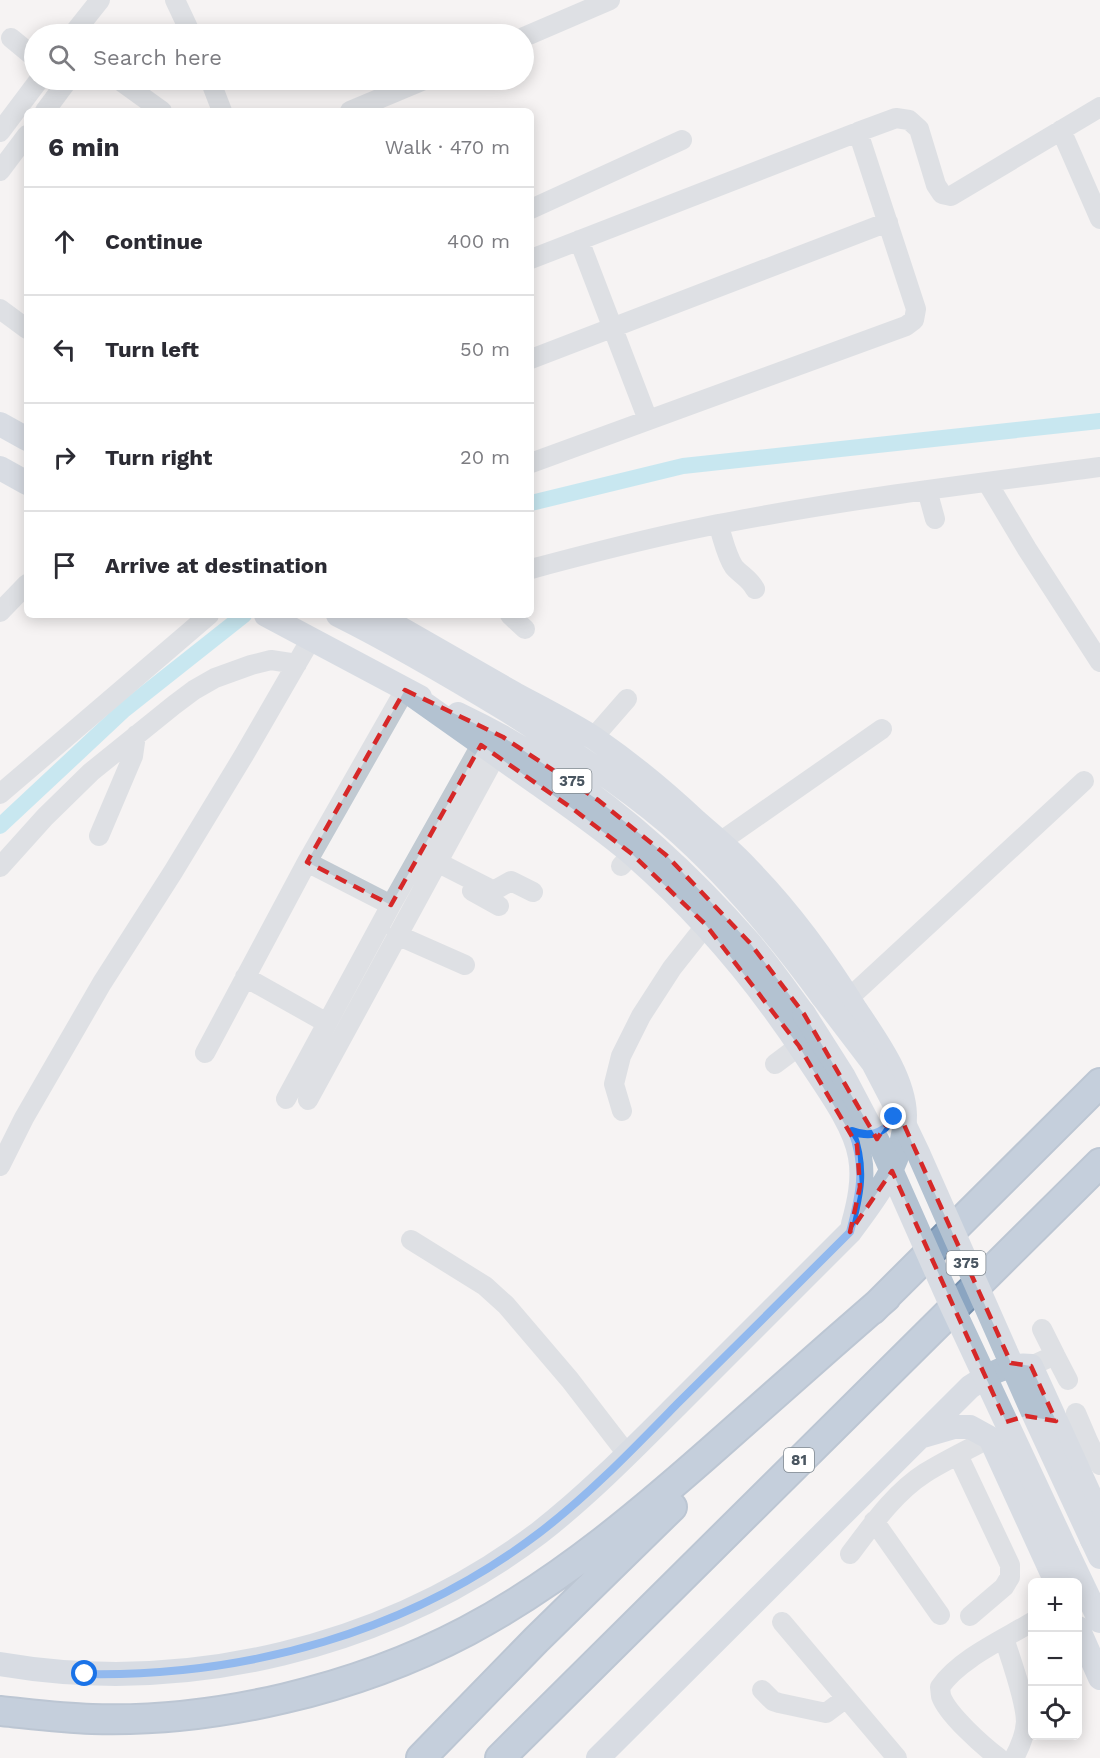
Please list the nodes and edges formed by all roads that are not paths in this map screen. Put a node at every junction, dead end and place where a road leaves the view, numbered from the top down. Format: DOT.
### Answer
graph roads {
  1 [pos="100,0"];
  2 [pos="175,0"];
  3 [pos="610,0"];
  4 [pos="81,24"];
  5 [pos="186,24"];
  6 [pos="534,33"];
  7 [pos="11,38"];
  8 [pos="24,49"];
  9 [pos="32,90"];
  10 [pos="61,90"];
  11 [pos="133,90"];
  12 [pos="214,90"];
  13 [pos="400,90"];
  14 [pos="1100,107"];
  15 [pos="47,108"];
  16 [pos="158,108"];
  17 [pos="221,108"];
  18 [pos="358,108"];
  19 [pos="1061,130"];
  20 [pos="0,132"];
  21 [pos="858,132"];
  22 [pos="24,139"];
  23 [pos="682,140"];
  24 [pos="0,171"];
  25 [pos="534,208"];
  26 [pos="1100,219"];
  27 [pos="888,222"];
  28 [pos="579,240"];
  29 [pos="534,258"];
  30 [pos="0,309"];
  31 [pos="24,328"];
  32 [pos="612,328"];
  33 [pos="534,357"];
  34 [pos="648,420"];
  35 [pos="0,424"];
  36 [pos="24,438"];
  37 [pos="534,462"];
  38 [pos="1100,467"];
  39 [pos="0,468"];
  40 [pos="24,481"];
  41 [pos="987,482"];
  42 [pos="927,490"];
  43 [pos="935,519"];
  44 [pos="718,524"];
  45 [pos="534,567"];
  46 [pos="24,587"];
  47 [pos="755,589"];
  48 [pos="0,612"];
  49 [pos="205,618"];
  50 [pos="344,618"];
  51 [pos="382,618"];
  52 [pos="513,618"];
  53 [pos="273,619"];
  54 [pos="525,629"];
  55 [pos="311,639"];
  56 [pos="1100,662"];
  57 [pos="297,664"];
  58 [pos="405,690"];
  59 [pos="627,699"];
  60 [pos="882,729"];
  61 [pos="136,735"];
  62 [pos="593,738"];
  63 [pos="489,750"];
  64 [pos="1084,781"];
  65 [pos="0,794"];
  66 [pos="99,836"];
  67 [pos="720,842"];
  68 [pos="307,862"];
  69 [pos="435,866"];
  70 [pos="0,867"];
  71 [pos="533,892"];
  72 [pos="391,905"];
  73 [pos="499,906"];
  74 [pos="705,926"];
  75 [pos="397,935"];
  76 [pos="465,965"];
  77 [pos="246,977"];
  78 [pos="849,998"];
  79 [pos="327,1023"];
  80 [pos="799,1046"];
  81 [pos="204,1053"];
  82 [pos="775,1064"];
  83 [pos="1100,1083"];
  84 [pos="901,1089"];
  85 [pos="285,1099"];
  86 [pos="308,1100"];
  87 [pos="622,1111"];
  88 [pos="852,1131"];
  89 [pos="2,1157"];
  90 [pos="1100,1163"];
  91 [pos="850,1232"];
  92 [pos="411,1239"];
  93 [pos="886,1297"];
  94 [pos="1042,1329"];
  95 [pos="1054,1355"];
  96 [pos="1031,1366"];
  97 [pos="1068,1380"];
  98 [pos="1066,1417"];
  99 [pos="920,1437"];
  100 [pos="990,1438"];
  101 [pos="1079,1445"];
  102 [pos="627,1454"];
  103 [pos="958,1455"];
  104 [pos="1100,1465"];
  105 [pos="1100,1518"];
  106 [pos="874,1521"];
  107 [pos="850,1554"];
  108 [pos="1100,1557"];
  109 [pos="1054,1578"];
  110 [pos="940,1615"];
  111 [pos="970,1616"];
  112 [pos="1100,1621"];
  113 [pos="782,1622"];
  114 [pos="1028,1624"];
  115 [pos="1079,1632"];
  116 [pos="1005,1638"];
  117 [pos="0,1664"];
  118 [pos="1100,1677"];
  119 [pos="762,1690"];
  120 [pos="846,1698"];
  121 [pos="0,1711"];
  122 [pos="421,1758"];
  123 [pos="500,1758"];
  124 [pos="598,1758"];
  125 [pos="897,1758"];
  126 [pos="999,1758"];
  127 [pos="1014,1758"];
  1 -- 4 [label="street"];
  2 -- 5 [label="street"];
  3 -- 6 [label="street"];
  7 -- 8 [label="street"];
  9 -- 20 [label="street"];
  10 -- 15 [label="street"];
  11 -- 16 [label="street"];
  12 -- 17 [label="street"];
  13 -- 18 [label="street"];
  14 -- 19 [label="street"];
  19 -- 21 [label="street"];
  19 -- 26 [label="street"];
  21 -- 27 [label="street"];
  21 -- 28 [label="street"];
  22 -- 24 [label="street"];
  23 -- 25 [label="street"];
  27 -- 32 [label="street"];
  27 -- 34 [label="street"];
  28 -- 29 [label="street"];
  28 -- 32 [label="street"];
  30 -- 31 [label="street"];
  32 -- 33 [label="street"];
  32 -- 34 [label="street"];
  34 -- 37 [label="street"];
  35 -- 36 [label="main road"];
  38 -- 41 [label="street"];
  39 -- 40 [label="main road"];
  41 -- 42 [label="street"];
  41 -- 56 [label="street"];
  42 -- 43 [label="street"];
  42 -- 44 [label="street"];
  44 -- 45 [label="street"];
  44 -- 47 [label="street"];
  46 -- 48 [label="street"];
  49 -- 65 [label="street"];
  50 -- 108 [label="main road, 375, bridge"];
  51 -- 62 [label="main road"];
  52 -- 54 [label="street"];
  53 -- 55 [label="main road, 375"];
  55 -- 57 [label="street"];
  55 -- 58 [label="main road, 375"];
  57 -- 61 [label="street"];
  57 -- 89 [label="street"];
  58 -- 63 [label="main road"];
  58 -- 68 [label="street"];
  58 -- 112 [label="main road, 375, bridge"];
  59 -- 62 [label="street"];
  60 -- 67 [label="street"];
  61 -- 66 [label="street"];
  61 -- 70 [label="street"];
  62 -- 67 [label="main road"];
  63 -- 69 [label="street"];
  63 -- 72 [label="street"];
  63 -- 74 [label="main road"];
  64 -- 78 [label="street"];
  67 -- 78 [label="main road"];
  68 -- 72 [label="street"];
  68 -- 77 [label="street"];
  69 -- 71 [label="street"];
  69 -- 73 [label="street"];
  69 -- 75 [label="street"];
  72 -- 79 [label="street"];
  74 -- 80 [label="main road"];
  74 -- 87 [label="street"];
  75 -- 76 [label="street"];
  75 -- 86 [label="street"];
  77 -- 79 [label="street"];
  77 -- 81 [label="street"];
  78 -- 84 [label="main road"];
  79 -- 85 [label="street"];
  80 -- 82 [label="street"];
  80 -- 88 [label="main road"];
  83 -- 93 [label="highway"];
  84 -- 88 [label="main road"];
  84 -- 91 [label="main road"];
  88 -- 91 [label="main road"];
  90 -- 123 [label="highway, 81"];
  91 -- 102 [label="main road"];
  92 -- 102 [label="street"];
  93 -- 121 [label="highway"];
  93 -- 122 [label="highway"];
  94 -- 95 [label="street"];
  95 -- 96 [label="street"];
  95 -- 97 [label="street"];
  96 -- 98 [label="main road"];
  96 -- 99 [label="main road"];
  98 -- 100 [label="main road"];
  98 -- 101 [label="main road"];
  99 -- 100 [label="main road"];
  99 -- 124 [label="main road"];
  100 -- 103 [label="street"];
  100 -- 109 [label="main road"];
  101 -- 104 [label="street"];
  101 -- 105 [label="main road"];
  102 -- 117 [label="main road"];
  103 -- 106 [label="street"];
  103 -- 111 [label="street"];
  106 -- 107 [label="street"];
  106 -- 110 [label="street"];
  113 -- 120 [label="street"];
  114 -- 116 [label="street"];
  115 -- 118 [label="main road"];
  116 -- 126 [label="street"];
  116 -- 127 [label="street"];
  119 -- 120 [label="street"];
  120 -- 125 [label="street"];
}
